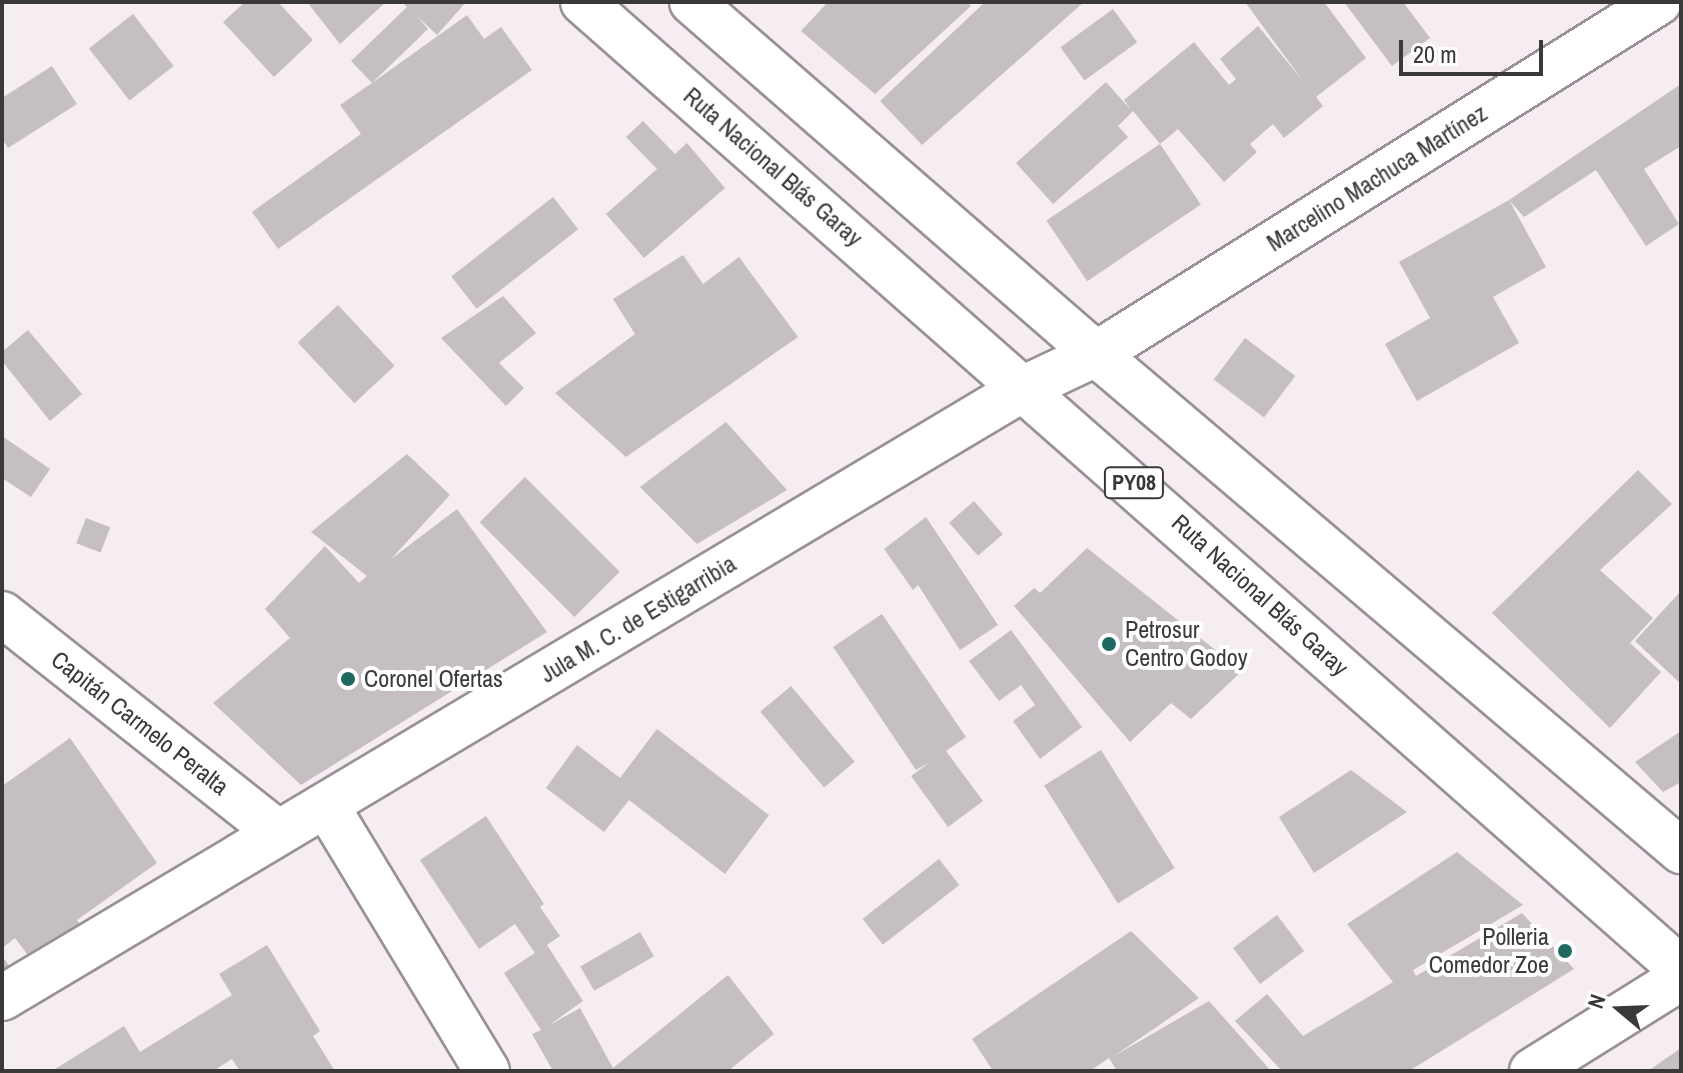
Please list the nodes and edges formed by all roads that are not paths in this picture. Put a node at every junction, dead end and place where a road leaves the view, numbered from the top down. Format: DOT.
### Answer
graph roads {
  1 [pos="583,2"];
  2 [pos="692,2"];
  3 [pos="1659,2"];
  4 [pos="1096,354"];
  5 [pos="1026,387"];
  6 [pos="2,614"];
  7 [pos="326,805"];
  8 [pos="278,833"];
  9 [pos="1681,851"];
  10 [pos="1681,969"];
  11 [pos="1681,978"];
  12 [pos="2,998"];
  13 [pos="487,1071"];
  14 [pos="1532,1071"];
  1 -- 5 [label="main road, Ruta Nacional Blás Garay / PY08"];
  2 -- 4 [label="main road"];
  3 -- 4 [label="main road, Marcelino Machuca Martínez"];
  4 -- 5 [label="main road, Marcelino Machuca Martínez"];
  4 -- 9 [label="main road"];
  5 -- 7 [label="main road, Jula M. C. de Estigarribia"];
  5 -- 10 [label="main road, Ruta Nacional Blás Garay / PY08"];
  6 -- 8 [label="main road, Capitán Carmelo Peralta"];
  7 -- 8 [label="main road, Jula M. C. de Estigarribia"];
  7 -- 13 [label="main road"];
  8 -- 12 [label="main road, Jula M. C. de Estigarribia"];
  11 -- 14 [label="main road"];
}
